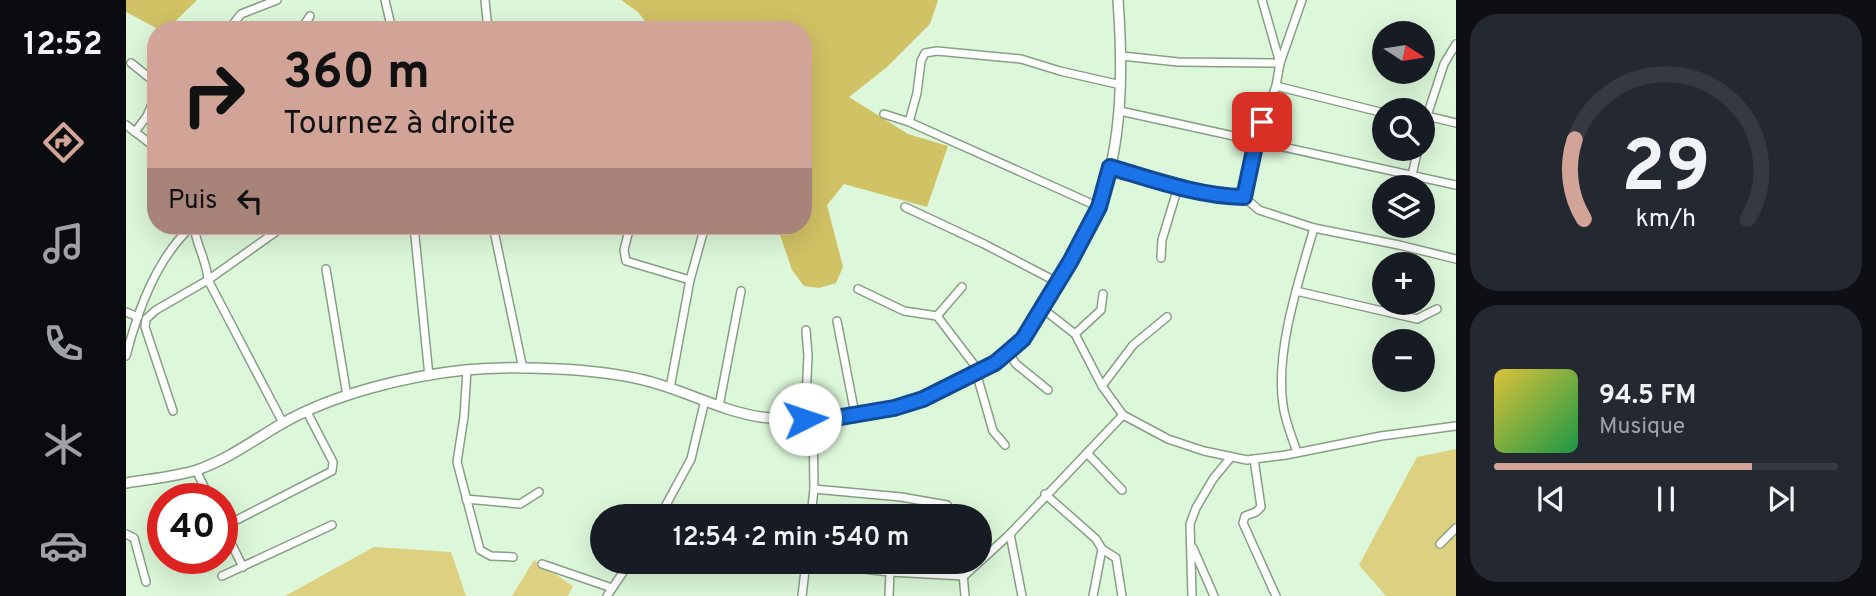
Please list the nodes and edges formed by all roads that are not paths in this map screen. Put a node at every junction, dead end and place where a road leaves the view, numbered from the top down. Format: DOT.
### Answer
graph roads {
  1 [pos="277,0"];
  2 [pos="385,0"];
  3 [pos="485,0"];
  4 [pos="1118,0"];
  5 [pos="1262,0"];
  6 [pos="1301,0"];
  7 [pos="310,16"];
  8 [pos="235,21"];
  9 [pos="307,21"];
  10 [pos="390,21"];
  11 [pos="487,21"];
  12 [pos="1456,44"];
  13 [pos="1122,56"];
  14 [pos="131,62"];
  15 [pos="1280,63"];
  16 [pos="147,75"];
  17 [pos="1121,85"];
  18 [pos="1276,86"];
  19 [pos="1432,98"];
  20 [pos="1372,110"];
  21 [pos="1120,111"];
  22 [pos="884,114"];
  23 [pos="147,116"];
  24 [pos="909,122"];
  25 [pos="1435,122"];
  26 [pos="1456,123"];
  27 [pos="126,125"];
  28 [pos="135,132"];
  29 [pos="147,141"];
  30 [pos="1256,141"];
  31 [pos="1415,161"];
  32 [pos="1110,167"];
  33 [pos="1412,175"];
  34 [pos="1435,180"];
  35 [pos="1456,185"];
  36 [pos="1178,187"];
  37 [pos="1244,197"];
  38 [pos="905,207"];
  39 [pos="1099,207"];
  40 [pos="1314,228"];
  41 [pos="182,235"];
  42 [pos="195,235"];
  43 [pos="271,235"];
  44 [pos="415,235"];
  45 [pos="495,235"];
  46 [pos="628,235"];
  47 [pos="702,235"];
  48 [pos="1161,258"];
  49 [pos="1456,259"];
  50 [pos="326,269"];
  51 [pos="208,280"];
  52 [pos="690,280"];
  53 [pos="1059,283"];
  54 [pos="962,287"];
  55 [pos="858,289"];
  56 [pos="741,291"];
  57 [pos="1296,291"];
  58 [pos="1104,294"];
  59 [pos="1043,309"];
  60 [pos="1437,309"];
  61 [pos="126,312"];
  62 [pos="937,316"];
  63 [pos="136,317"];
  64 [pos="1167,317"];
  65 [pos="146,319"];
  66 [pos="836,321"];
  67 [pos="806,330"];
  68 [pos="1075,334"];
  69 [pos="1008,352"];
  70 [pos="126,356"];
  71 [pos="523,369"];
  72 [pos="467,370"];
  73 [pos="977,372"];
  74 [pos="429,376"];
  75 [pos="1102,386"];
  76 [pos="670,388"];
  77 [pos="1048,390"];
  78 [pos="347,396"];
  79 [pos="705,400"];
  80 [pos="719,406"];
  81 [pos="173,411"];
  82 [pos="307,412"];
  83 [pos="855,414"];
  84 [pos="1123,415"];
  85 [pos="809,419"];
  86 [pos="283,423"];
  87 [pos="1456,426"];
  88 [pos="1005,445"];
  89 [pos="1297,452"];
  90 [pos="1087,453"];
  91 [pos="1231,457"];
  92 [pos="1254,459"];
  93 [pos="196,470"];
  94 [pos="126,483"];
  95 [pos="202,483"];
  96 [pos="814,489"];
  97 [pos="1122,490"];
  98 [pos="539,492"];
  99 [pos="1045,494"];
  100 [pos="466,499"];
  101 [pos="666,504"];
  102 [pos="812,504"];
  103 [pos="940,504"];
  104 [pos="238,518"];
  105 [pos="332,525"];
  106 [pos="1456,528"];
  107 [pos="126,534"];
  108 [pos="1010,534"];
  109 [pos="1192,544"];
  110 [pos="1440,544"];
  111 [pos="1102,549"];
  112 [pos="238,557"];
  113 [pos="513,557"];
  114 [pos="542,564"];
  115 [pos="243,567"];
  116 [pos="622,574"];
  117 [pos="803,574"];
  118 [pos="890,574"];
  119 [pos="927,574"];
  120 [pos="222,576"];
  121 [pos="964,576"];
  122 [pos="146,582"];
  123 [pos="610,592"];
  124 [pos="802,596"];
  125 [pos="888,596"];
  126 [pos="965,596"];
  127 [pos="1022,596"];
  128 [pos="1093,596"];
  129 [pos="1122,596"];
  130 [pos="1192,596"];
  131 [pos="1214,596"];
  132 [pos="1276,596"];
  1 -- 8 [label="street"];
  2 -- 10 [label="street"];
  3 -- 11 [label="street"];
  4 -- 13 [label="street"];
  5 -- 15 [label="street"];
  6 -- 15 [label="street"];
  7 -- 9 [label="street"];
  12 -- 19 [label="street"];
  13 -- 15 [label="street"];
  13 -- 17 [label="street"];
  14 -- 16 [label="street"];
  15 -- 18 [label="street"];
  17 -- 21 [label="street"];
  17 -- 24 [label="street"];
  18 -- 20 [label="street"];
  18 -- 30 [label="street"];
  21 -- 30 [label="street"];
  21 -- 32 [label="street"];
  22 -- 24 [label="street"];
  23 -- 28 [label="street"];
  24 -- 39 [label="street"];
  25 -- 26 [label="street"];
  27 -- 28 [label="street"];
  28 -- 29 [label="street"];
  30 -- 33 [label="street"];
  30 -- 37 [label="street"];
  31 -- 33 [label="street"];
  32 -- 36 [label="street"];
  32 -- 39 [label="street"];
  34 -- 35 [label="street"];
  36 -- 37 [label="street"];
  36 -- 48 [label="street"];
  37 -- 40 [label="street"];
  38 -- 53 [label="street"];
  39 -- 53 [label="street"];
  40 -- 49 [label="street"];
  40 -- 57 [label="street"];
  41 -- 63 [label="street"];
  42 -- 51 [label="street"];
  43 -- 51 [label="street"];
  44 -- 74 [label="street"];
  45 -- 71 [label="street"];
  46 -- 52 [label="street"];
  47 -- 52 [label="street"];
  50 -- 78 [label="street"];
  51 -- 65 [label="street"];
  51 -- 86 [label="street"];
  52 -- 76 [label="street"];
  53 -- 59 [label="street"];
  54 -- 62 [label="street"];
  55 -- 62 [label="street"];
  56 -- 80 [label="street"];
  57 -- 60 [label="street"];
  57 -- 89 [label="street"];
  58 -- 68 [label="street"];
  59 -- 68 [label="street"];
  59 -- 69 [label="street"];
  61 -- 63 [label="street"];
  62 -- 73 [label="street"];
  63 -- 65 [label="street"];
  63 -- 70 [label="street"];
  64 -- 75 [label="street"];
  65 -- 81 [label="street"];
  66 -- 83 [label="street"];
  67 -- 85 [label="street"];
  68 -- 75 [label="street"];
  69 -- 73 [label="street"];
  69 -- 77 [label="street"];
  71 -- 72 [label="street"];
  71 -- 76 [label="street"];
  72 -- 74 [label="street"];
  72 -- 100 [label="street"];
  73 -- 83 [label="street"];
  73 -- 88 [label="street"];
  74 -- 78 [label="street"];
  75 -- 84 [label="street"];
  76 -- 79 [label="street"];
  78 -- 82 [label="street"];
  79 -- 80 [label="street"];
  79 -- 101 [label="street"];
  80 -- 85 [label="street"];
  82 -- 86 [label="street"];
  82 -- 104 [label="street"];
  83 -- 85 [label="street"];
  84 -- 90 [label="street"];
  84 -- 91 [label="street"];
  85 -- 96 [label="street"];
  86 -- 93 [label="street"];
  87 -- 89 [label="street"];
  89 -- 92 [label="street"];
  90 -- 97 [label="street"];
  90 -- 99 [label="street"];
  91 -- 92 [label="street"];
  91 -- 109 [label="street"];
  92 -- 132 [label="street"];
  93 -- 94 [label="street"];
  93 -- 95 [label="street"];
  96 -- 102 [label="street"];
  96 -- 103 [label="street"];
  98 -- 100 [label="street"];
  99 -- 108 [label="street"];
  99 -- 111 [label="street"];
  100 -- 113 [label="street"];
  105 -- 115 [label="street"];
  106 -- 110 [label="street"];
  107 -- 122 [label="street"];
  108 -- 121 [label="street"];
  108 -- 127 [label="street"];
  109 -- 130 [label="street"];
  109 -- 131 [label="street"];
  111 -- 128 [label="street"];
  111 -- 129 [label="street"];
  112 -- 115 [label="street"];
  114 -- 123 [label="street"];
  115 -- 120 [label="street"];
  116 -- 123 [label="street"];
  117 -- 124 [label="street"];
  118 -- 125 [label="street"];
  119 -- 121 [label="street"];
  121 -- 126 [label="street"];
}
